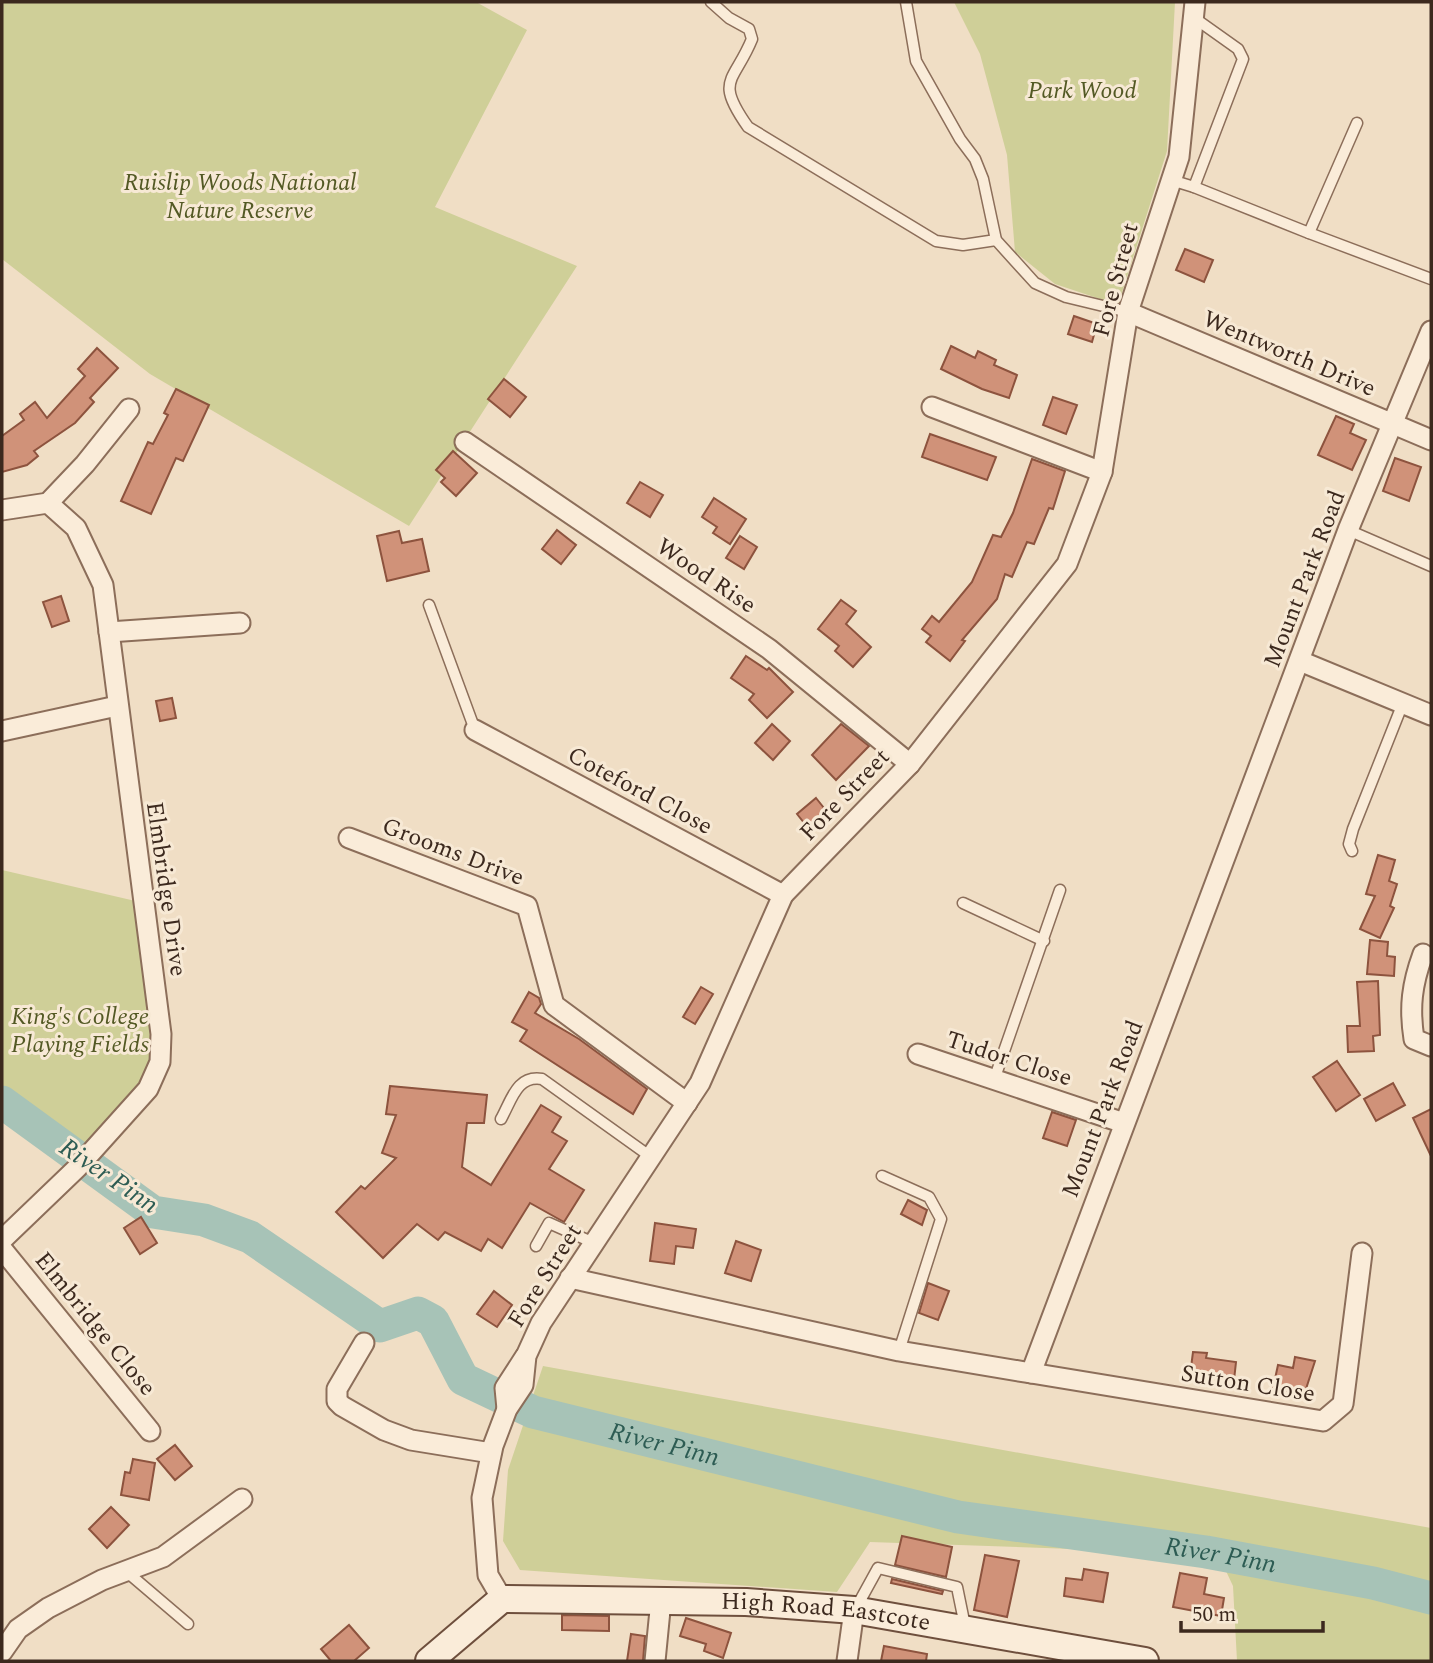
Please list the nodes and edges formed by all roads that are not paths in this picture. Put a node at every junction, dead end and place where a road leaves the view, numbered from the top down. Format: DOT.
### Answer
graph roads {
  1 [pos="711,2"];
  2 [pos="906,2"];
  3 [pos="1194,9"];
  4 [pos="1357,123"];
  5 [pos="1171,180"];
  6 [pos="1194,187"];
  7 [pos="1309,233"];
  8 [pos="996,240"];
  9 [pos="1431,279"];
  10 [pos="1128,312"];
  11 [pos="1431,331"];
  12 [pos="932,407"];
  13 [pos="129,409"];
  14 [pos="1391,423"];
  15 [pos="1431,440"];
  16 [pos="465,442"];
  17 [pos="1102,472"];
  18 [pos="48,503"];
  19 [pos="2,510"];
  20 [pos="1348,530"];
  21 [pos="1431,565"];
  22 [pos="429,605"];
  23 [pos="240,623"];
  24 [pos="109,632"];
  25 [pos="1300,661"];
  26 [pos="1404,703"];
  27 [pos="117,706"];
  28 [pos="1431,715"];
  29 [pos="475,730"];
  30 [pos="2,732"];
  31 [pos="910,764"];
  32 [pos="349,838"];
  33 [pos="1352,851"];
  34 [pos="1060,890"];
  35 [pos="783,895"];
  36 [pos="963,903"];
  37 [pos="1044,941"];
  38 [pos="1423,954"];
  39 [pos="1431,1046"];
  40 [pos="918,1054"];
  41 [pos="994,1080"];
  42 [pos="687,1103"];
  43 [pos="501,1119"];
  44 [pos="1124,1123"];
  45 [pos="651,1157"];
  46 [pos="882,1176"];
  47 [pos="2,1240"];
  48 [pos="594,1243"];
  49 [pos="536,1246"];
  50 [pos="2,1249"];
  51 [pos="1362,1253"];
  52 [pos="570,1278"];
  53 [pos="364,1343"];
  54 [pos="899,1351"];
  55 [pos="1031,1373"];
  56 [pos="150,1431"];
  57 [pos="492,1453"];
  58 [pos="242,1499"];
  59 [pos="127,1572"];
  60 [pos="502,1600"];
  61 [pos="662,1600"];
  62 [pos="854,1610"];
  63 [pos="188,1624"];
  64 [pos="965,1630"];
  65 [pos="2,1652"];
  66 [pos="429,1661"];
  67 [pos="655,1661"];
  68 [pos="847,1661"];
  69 [pos="1146,1661"];
  1 -- 8 [label="lane"];
  2 -- 8 [label="lane"];
  3 -- 5 [label="street, Fore Street"];
  3 -- 6 [label="lane"];
  4 -- 7 [label="lane"];
  5 -- 6 [label="lane"];
  5 -- 10 [label="street, Fore Street"];
  6 -- 7 [label="lane"];
  7 -- 9 [label="lane"];
  8 -- 10 [label="lane"];
  10 -- 14 [label="street, Wentworth Drive"];
  10 -- 17 [label="street, Fore Street"];
  11 -- 14 [label="street, Mount Park Road"];
  12 -- 17 [label="street"];
  13 -- 18 [label="street"];
  14 -- 15 [label="street, Wentworth Drive"];
  14 -- 20 [label="street, Mount Park Road"];
  16 -- 31 [label="street, Wood Rise"];
  17 -- 31 [label="street, Fore Street"];
  18 -- 19 [label="street"];
  18 -- 24 [label="street, Elmbridge Drive"];
  20 -- 21 [label="lane"];
  20 -- 25 [label="street, Mount Park Road"];
  22 -- 29 [label="lane"];
  23 -- 24 [label="street"];
  24 -- 27 [label="street, Elmbridge Drive"];
  25 -- 26 [label="street"];
  25 -- 44 [label="street, Mount Park Road"];
  26 -- 28 [label="street"];
  26 -- 33 [label="lane"];
  27 -- 30 [label="street"];
  27 -- 47 [label="street, Elmbridge Drive"];
  29 -- 35 [label="street, Coteford Close"];
  31 -- 35 [label="street, Fore Street"];
  32 -- 42 [label="street, Grooms Drive"];
  34 -- 37 [label="lane"];
  35 -- 42 [label="street, Fore Street"];
  36 -- 37 [label="lane"];
  37 -- 41 [label="lane"];
  38 -- 39 [label="street"];
  40 -- 41 [label="street, Tudor Close"];
  41 -- 44 [label="street, Tudor Close"];
  42 -- 45 [label="street, Fore Street"];
  43 -- 45 [label="lane"];
  44 -- 55 [label="street, Mount Park Road"];
  45 -- 48 [label="street, Fore Street"];
  46 -- 54 [label="lane"];
  48 -- 49 [label="lane"];
  48 -- 52 [label="street, Fore Street"];
  50 -- 56 [label="street, Elmbridge Close"];
  51 -- 55 [label="street, Sutton Close"];
  52 -- 54 [label="street"];
  52 -- 57 [label="street, Fore Street"];
  53 -- 57 [label="street"];
  54 -- 55 [label="street"];
  57 -- 60 [label="street, Fore Street"];
  58 -- 59 [label="street"];
  59 -- 63 [label="lane"];
  59 -- 65 [label="street"];
  60 -- 61 [label="main road, High Road Eastcote"];
  60 -- 66 [label="main road"];
  61 -- 62 [label="main road, High Road Eastcote"];
  61 -- 67 [label="street"];
  62 -- 64 [label="main road, High Road Eastcote"];
  62 -- 64 [label="lane"];
  62 -- 68 [label="street"];
  64 -- 69 [label="main road, High Road Eastcote"];
}
